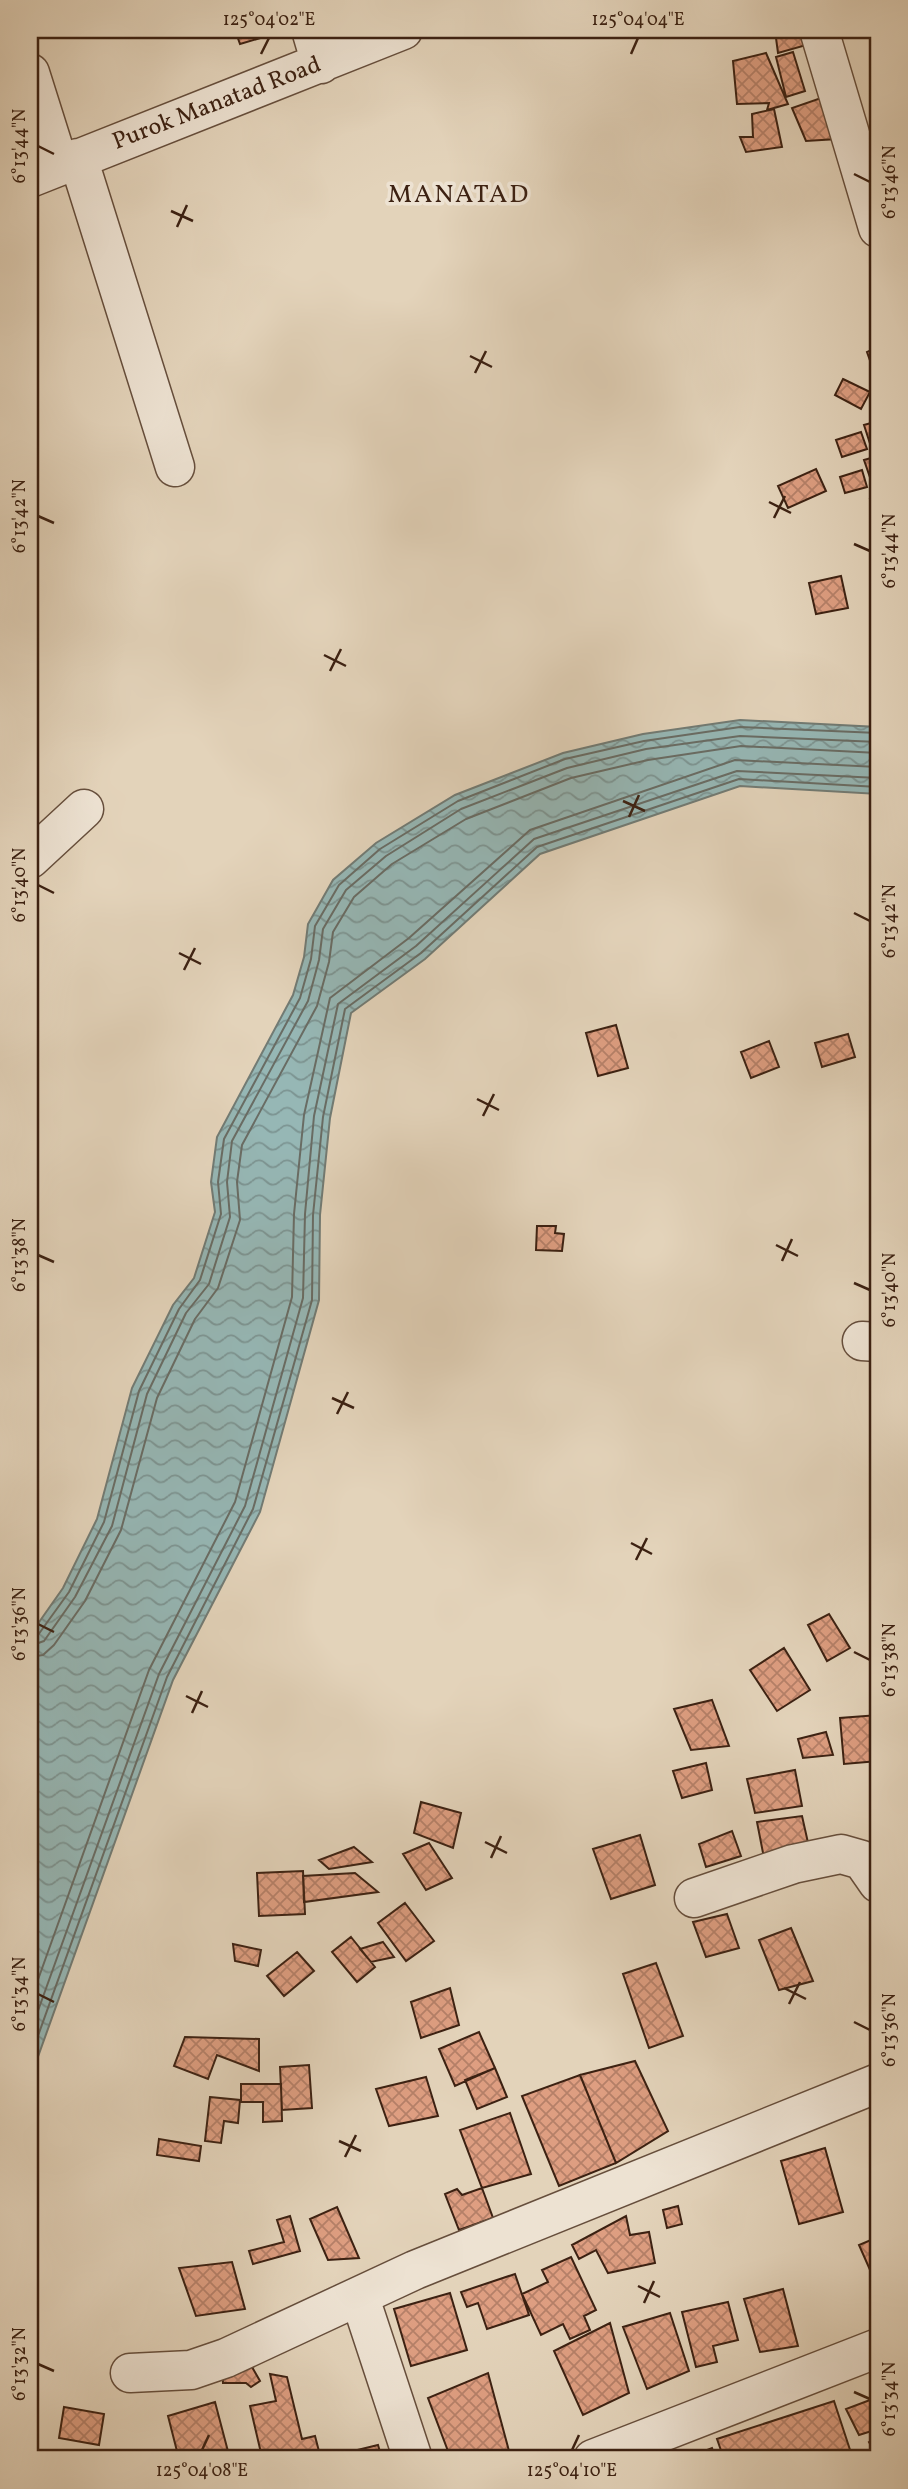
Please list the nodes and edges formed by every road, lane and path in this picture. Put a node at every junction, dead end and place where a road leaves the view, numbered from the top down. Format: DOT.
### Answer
graph roads {
  1 [pos="403,30"];
  2 [pos="819,30"];
  3 [pos="316,47"];
  4 [pos="30,73"];
  5 [pos="56,167"];
  6 [pos="878,228"];
  7 [pos="175,467"];
  8 [pos="84,809"];
  9 [pos="30,859"];
  10 [pos="878,1884"];
  11 [pos="694,1898"];
  12 [pos="878,2083"];
  13 [pos="360,2298"];
  14 [pos="878,2348"];
  15 [pos="130,2373"];
  16 [pos="413,2459"];
  17 [pos="593,2459"];
  1 -- 3 [label="street, Purok Manatad Road"];
  2 -- 6 [label="street"];
  3 -- 5 [label="street, Purok Manatad Road"];
  4 -- 5 [label="street"];
  5 -- 7 [label="street"];
  8 -- 9 [label="street"];
  10 -- 11 [label="street"];
  12 -- 13 [label="street"];
  13 -- 15 [label="street"];
  13 -- 16 [label="street"];
  14 -- 17 [label="street"];
}
